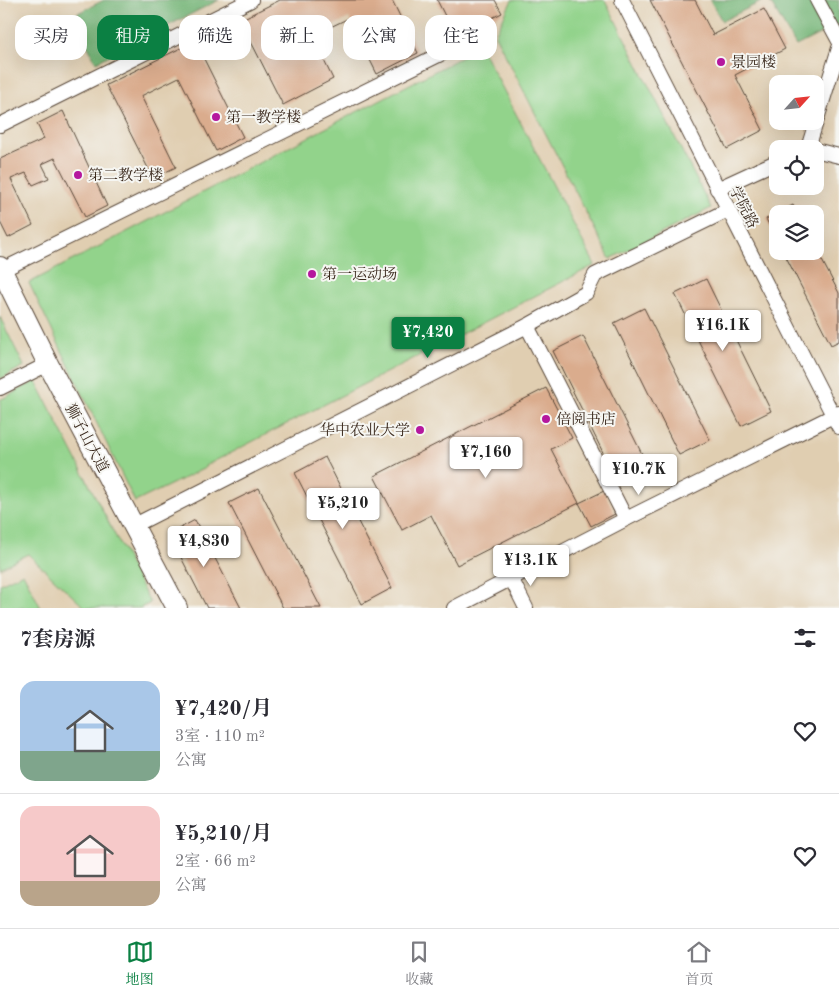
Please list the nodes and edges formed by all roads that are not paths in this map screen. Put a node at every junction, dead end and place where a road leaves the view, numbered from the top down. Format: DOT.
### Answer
graph roads {
  1 [pos="251,0"];
  2 [pos="622,0"];
  3 [pos="817,0"];
  4 [pos="839,41"];
  5 [pos="839,48"];
  6 [pos="428,60"];
  7 [pos="0,125"];
  8 [pos="813,140"];
  9 [pos="824,152"];
  10 [pos="839,156"];
  11 [pos="769,166"];
  12 [pos="717,189"];
  13 [pos="728,210"];
  14 [pos="1,269"];
  15 [pos="526,326"];
  16 [pos="48,364"];
  17 [pos="0,388"];
  18 [pos="837,419"];
  19 [pos="626,518"];
  20 [pos="133,526"];
  21 [pos="511,578"];
  22 [pos="176,608"];
  23 [pos="454,608"];
  24 [pos="526,608"];
  1 -- 7 [label="street"];
  2 -- 12 [label="street, 学院路"];
  3 -- 4 [label="street"];
  5 -- 8 [label="street"];
  6 -- 14 [label="street"];
  9 -- 10 [label="street"];
  11 -- 12 [label="street"];
  12 -- 13 [label="street, 学院路"];
  13 -- 15 [label="street"];
  13 -- 18 [label="street, 学院路"];
  14 -- 16 [label="street, 狮子山大道"];
  15 -- 19 [label="street"];
  15 -- 20 [label="street"];
  16 -- 17 [label="street"];
  16 -- 20 [label="street, 狮子山大道"];
  18 -- 19 [label="street"];
  19 -- 21 [label="street"];
  20 -- 22 [label="street, 狮子山大道"];
  21 -- 23 [label="street"];
  21 -- 24 [label="street"];
}
